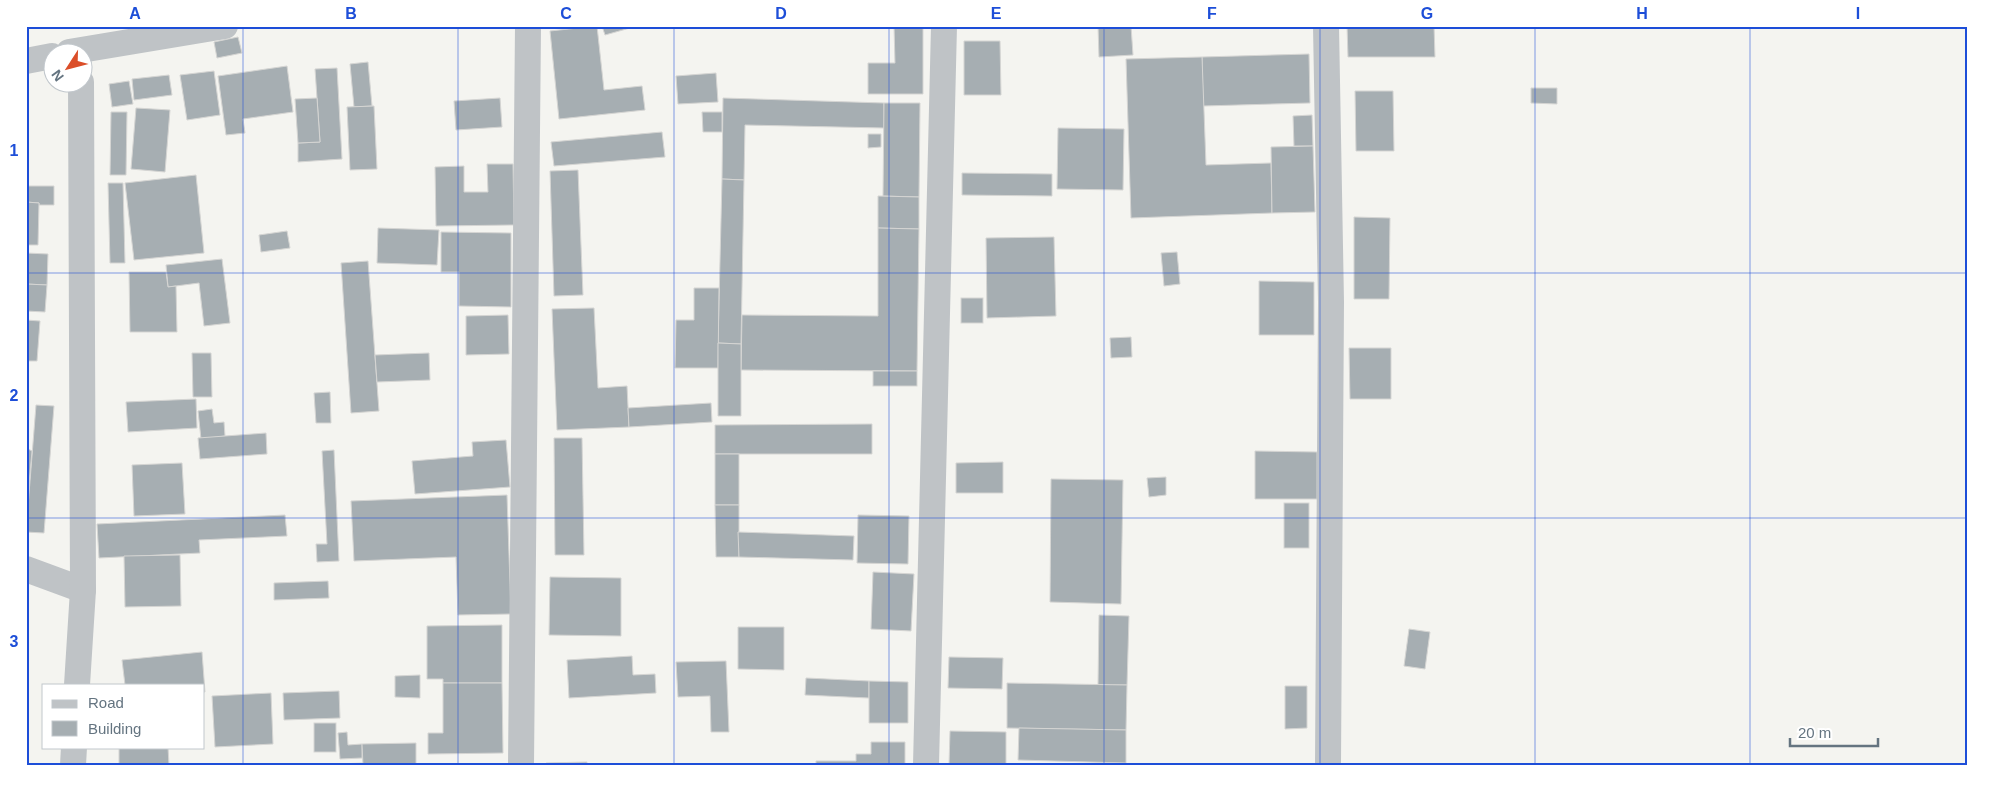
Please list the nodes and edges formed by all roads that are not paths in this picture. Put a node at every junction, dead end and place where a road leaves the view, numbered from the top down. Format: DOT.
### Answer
graph roads {
  1 [pos="225,26"];
  2 [pos="528,26"];
  3 [pos="944,26"];
  4 [pos="1326,26"];
  5 [pos="92,49"];
  6 [pos="42,58"];
  7 [pos="26,61"];
  8 [pos="81,92"];
  9 [pos="26,569"];
  10 [pos="83,590"];
  11 [pos="77,684"];
  12 [pos="74,748"];
  13 [pos="72,765"];
  14 [pos="521,765"];
  15 [pos="926,765"];
  16 [pos="1328,765"];
  1 -- 5 [label="street"];
  2 -- 14 [label="street"];
  3 -- 15 [label="street"];
  4 -- 16 [label="street"];
  6 -- 7 [label="street"];
  8 -- 10 [label="street"];
  9 -- 10 [label="street"];
  10 -- 11 [label="street"];
  12 -- 13 [label="street"];
}
